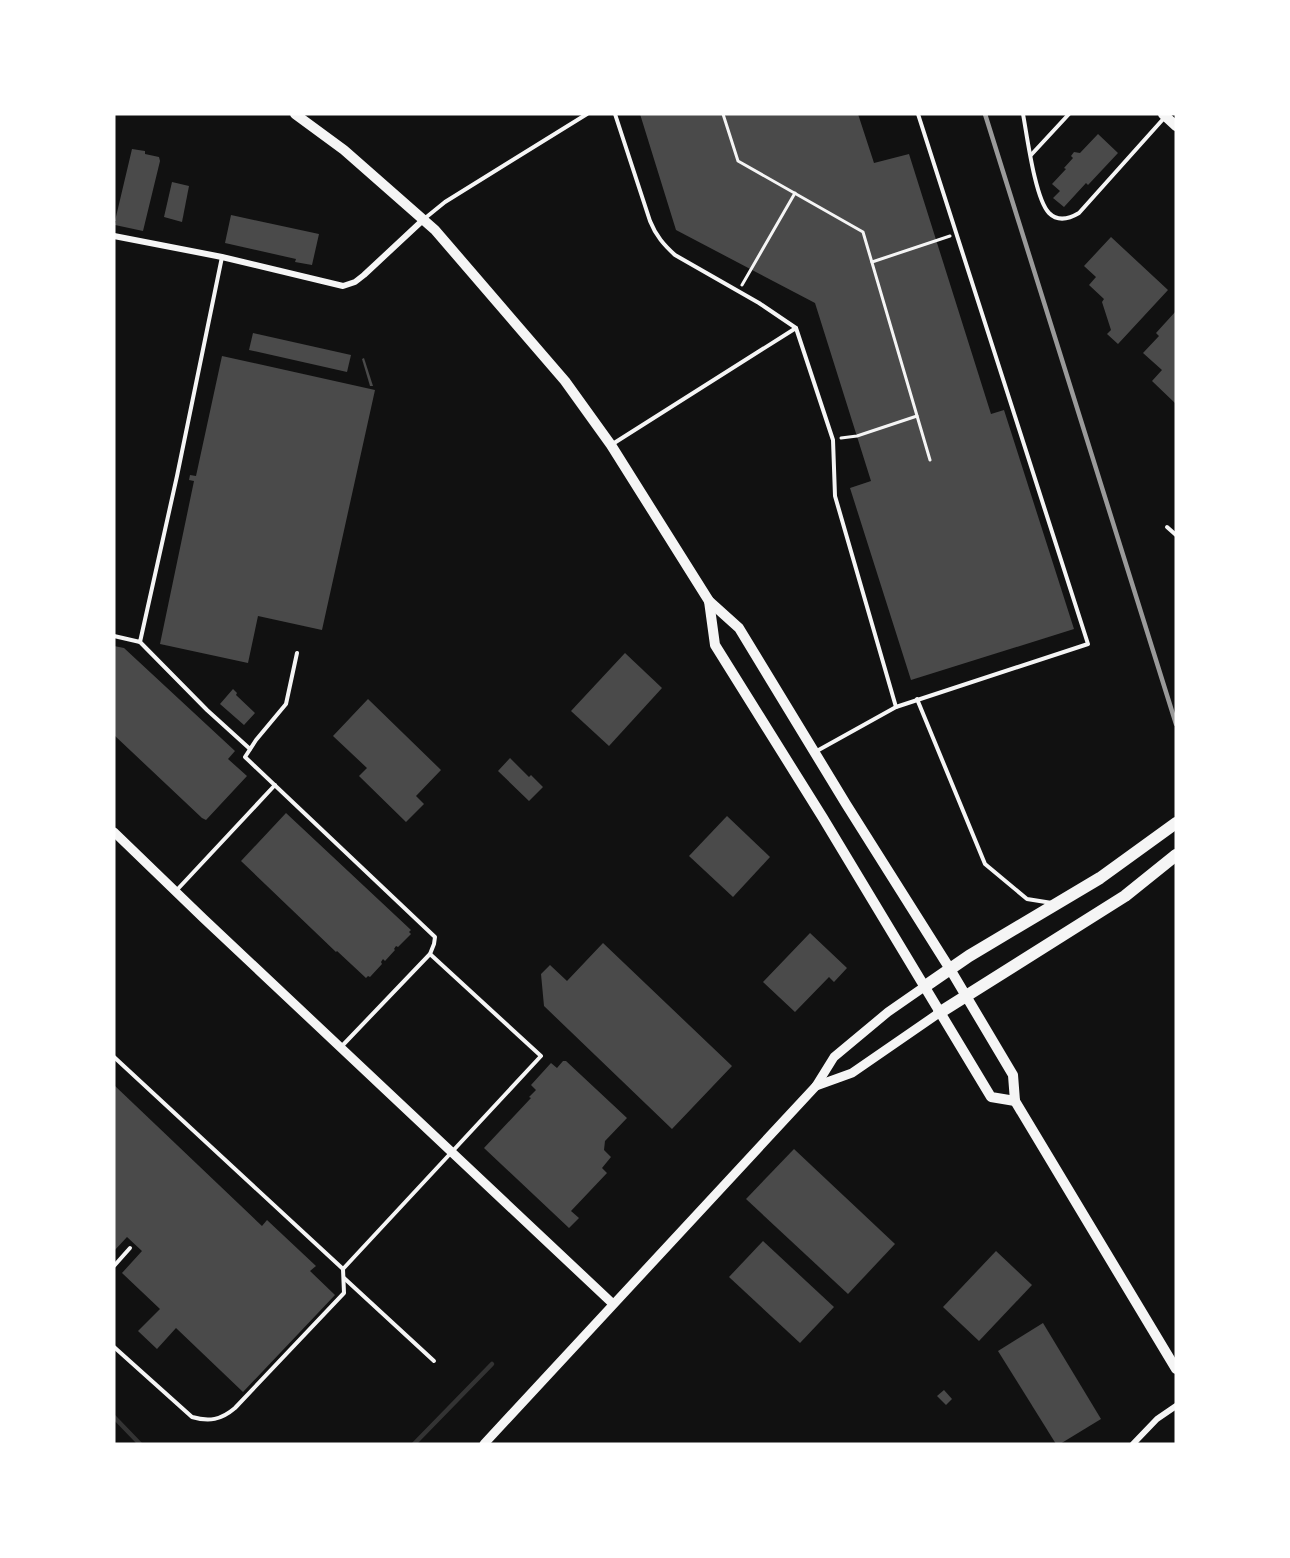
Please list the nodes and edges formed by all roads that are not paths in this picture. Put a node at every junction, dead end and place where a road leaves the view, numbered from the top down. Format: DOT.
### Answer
graph roads {
  1 [pos="295,114"];
  2 [pos="587,114"];
  3 [pos="615,114"];
  4 [pos="918,114"];
  5 [pos="1023,114"];
  6 [pos="1069,114"];
  7 [pos="1164,115"];
  8 [pos="1176,126"];
  9 [pos="1031,155"];
  10 [pos="423,220"];
  11 [pos="114,236"];
  12 [pos="222,257"];
  13 [pos="796,328"];
  14 [pos="610,445"];
  15 [pos="1167,527"];
  16 [pos="1176,536"];
  17 [pos="709,601"];
  18 [pos="114,636"];
  19 [pos="140,642"];
  20 [pos="297,653"];
  21 [pos="917,699"];
  22 [pos="896,706"];
  23 [pos="250,749"];
  24 [pos="815,752"];
  25 [pos="275,785"];
  26 [pos="1176,823"];
  27 [pos="114,832"];
  28 [pos="1176,855"];
  29 [pos="175,892"];
  30 [pos="1055,904"];
  31 [pos="430,954"];
  32 [pos="950,969"];
  33 [pos="924,987"];
  34 [pos="966,997"];
  35 [pos="939,1013"];
  36 [pos="340,1048"];
  37 [pos="114,1057"];
  38 [pos="816,1086"];
  39 [pos="1015,1101"];
  40 [pos="451,1152"];
  41 [pos="130,1248"];
  42 [pos="114,1266"];
  43 [pos="343,1269"];
  44 [pos="344,1278"];
  45 [pos="612,1303"];
  46 [pos="114,1347"];
  47 [pos="434,1361"];
  48 [pos="1176,1369"];
  49 [pos="1176,1406"];
  50 [pos="484,1444"];
  51 [pos="1133,1444"];
  1 -- 10 [label="main road"];
  2 -- 10 [label="lane"];
  3 -- 13 [label="lane"];
  4 -- 21 [label="lane"];
  5 -- 9 [label="lane"];
  6 -- 9 [label="lane"];
  7 -- 8 [label="main road"];
  7 -- 9 [label="lane"];
  10 -- 12 [label="street"];
  10 -- 14 [label="main road"];
  11 -- 12 [label="street"];
  12 -- 19 [label="lane"];
  13 -- 14 [label="lane"];
  13 -- 22 [label="lane"];
  14 -- 17 [label="main road"];
  15 -- 16 [label="lane"];
  17 -- 24 [label="main road"];
  17 -- 33 [label="main road"];
  18 -- 19 [label="lane"];
  19 -- 23 [label="lane"];
  20 -- 23 [label="lane"];
  21 -- 22 [label="lane"];
  21 -- 30 [label="lane"];
  22 -- 24 [label="lane"];
  23 -- 25 [label="lane"];
  24 -- 32 [label="main road"];
  25 -- 29 [label="lane"];
  25 -- 31 [label="lane"];
  26 -- 30 [label="main road"];
  27 -- 29 [label="street"];
  28 -- 34 [label="main road"];
  29 -- 36 [label="street"];
  30 -- 32 [label="main road"];
  31 -- 36 [label="lane"];
  31 -- 40 [label="lane"];
  32 -- 33 [label="main road"];
  32 -- 34 [label="main road"];
  33 -- 35 [label="main road"];
  33 -- 38 [label="street"];
  34 -- 35 [label="main road"];
  34 -- 39 [label="main road"];
  35 -- 38 [label="street"];
  35 -- 39 [label="main road"];
  36 -- 40 [label="street"];
  37 -- 43 [label="lane"];
  38 -- 45 [label="street"];
  39 -- 48 [label="main road"];
  40 -- 43 [label="lane"];
  40 -- 45 [label="street"];
  41 -- 42 [label="lane"];
  43 -- 44 [label="lane"];
  44 -- 46 [label="lane"];
  44 -- 47 [label="lane"];
  45 -- 50 [label="street"];
  49 -- 51 [label="street"];
}
